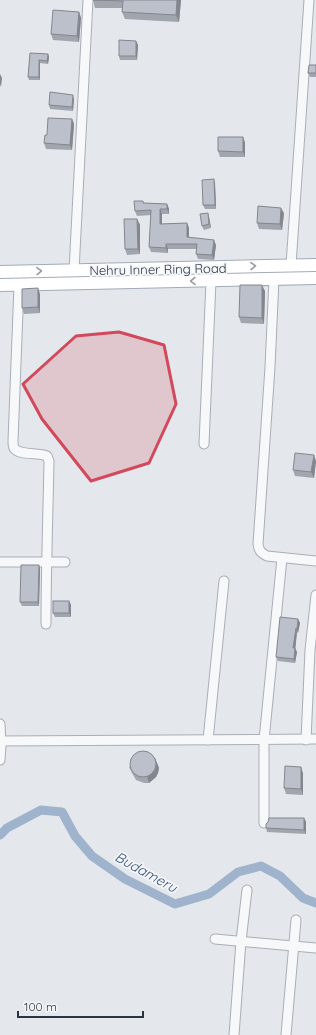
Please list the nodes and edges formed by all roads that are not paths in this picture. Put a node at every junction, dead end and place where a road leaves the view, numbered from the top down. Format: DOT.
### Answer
graph roads {
  1 [pos="88,0"];
  2 [pos="309,0"];
  3 [pos="316,265"];
  4 [pos="291,266"];
  5 [pos="74,270"];
  6 [pos="0,272"];
  7 [pos="316,278"];
  8 [pos="274,279"];
  9 [pos="211,281"];
  10 [pos="0,285"];
  11 [pos="19,285"];
  12 [pos="204,444"];
  13 [pos="282,558"];
  14 [pos="316,561"];
  15 [pos="0,562"];
  16 [pos="46,562"];
  17 [pos="65,562"];
  18 [pos="224,581"];
  19 [pos="316,595"];
  20 [pos="46,624"];
  21 [pos="0,724"];
  22 [pos="208,740"];
  23 [pos="264,740"];
  24 [pos="306,740"];
  25 [pos="316,740"];
  26 [pos="0,741"];
  27 [pos="0,760"];
  28 [pos="264,823"];
  29 [pos="247,890"];
  30 [pos="296,920"];
  31 [pos="215,939"];
  32 [pos="241,942"];
  33 [pos="294,946"];
  34 [pos="316,948"];
  35 [pos="234,1035"];
  36 [pos="286,1035"];
  1 -- 5 [label="street"];
  2 -- 4 [label="street"];
  3 -- 4 [label="main road, Nehru Inner Ring Road"];
  5 -- 4 [label="main road, Nehru Inner Ring Road, one-way"];
  6 -- 5 [label="main road, Nehru Inner Ring Road, one-way"];
  7 -- 8 [label="main road"];
  8 -- 9 [label="main road"];
  8 -- 13 [label="street"];
  9 -- 11 [label="main road, one-way"];
  9 -- 12 [label="street"];
  10 -- 11 [label="main road"];
  11 -- 16 [label="street"];
  13 -- 14 [label="street"];
  13 -- 23 [label="street"];
  15 -- 16 [label="street"];
  16 -- 17 [label="street"];
  16 -- 20 [label="street"];
  18 -- 22 [label="street"];
  19 -- 24 [label="street"];
  21 -- 26 [label="street"];
  22 -- 23 [label="street"];
  22 -- 26 [label="street"];
  23 -- 24 [label="street"];
  23 -- 28 [label="street"];
  24 -- 25 [label="street"];
  26 -- 27 [label="street"];
  29 -- 32 [label="street"];
  30 -- 33 [label="street"];
  31 -- 32 [label="street"];
  32 -- 33 [label="street"];
  32 -- 35 [label="street"];
  33 -- 34 [label="street"];
  33 -- 36 [label="street"];
}
